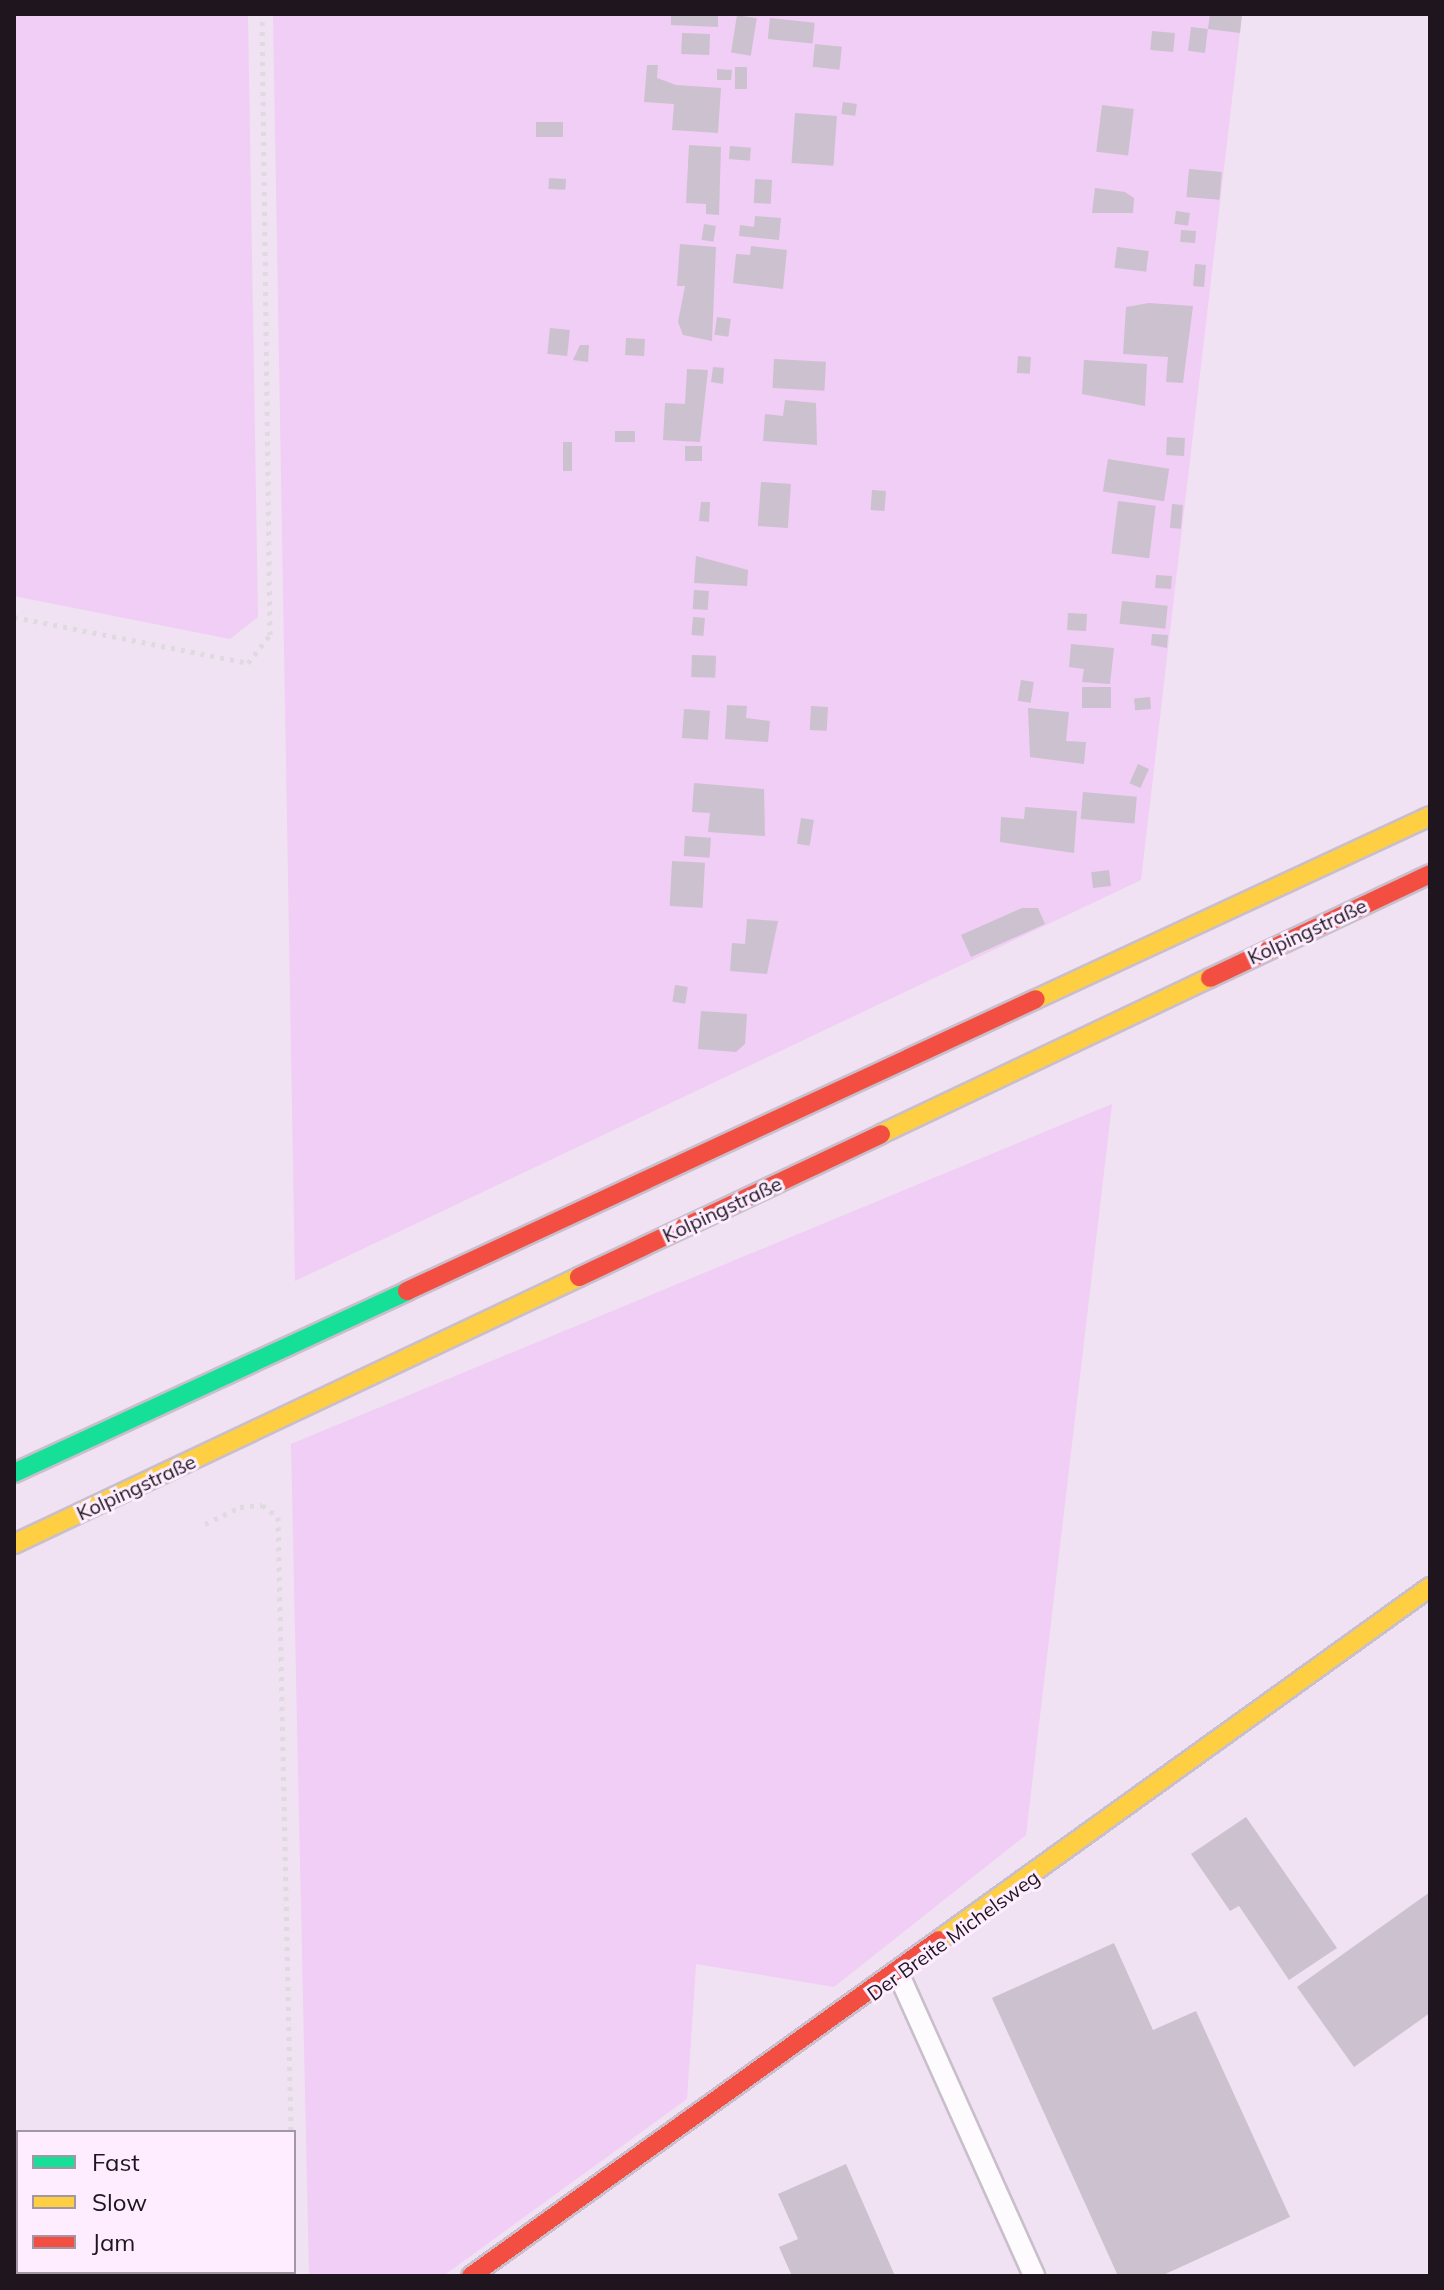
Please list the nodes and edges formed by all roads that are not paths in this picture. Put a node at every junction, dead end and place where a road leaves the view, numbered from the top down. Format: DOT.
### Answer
graph roads {
  1 [pos="1430,816"];
  2 [pos="1430,874"];
  3 [pos="14,1473"];
  4 [pos="14,1544"];
  5 [pos="1430,1587"];
  6 [pos="899,1975"];
  7 [pos="471,2276"];
  8 [pos="1034,2276"];
  1 -- 3 [label="main road"];
  2 -- 4 [label="main road, Kolpingstraße"];
  5 -- 6 [label="main road, Der Breite Michelsweg"];
  6 -- 7 [label="main road, Der Breite Michelsweg"];
  6 -- 8 [label="lane"];
}
